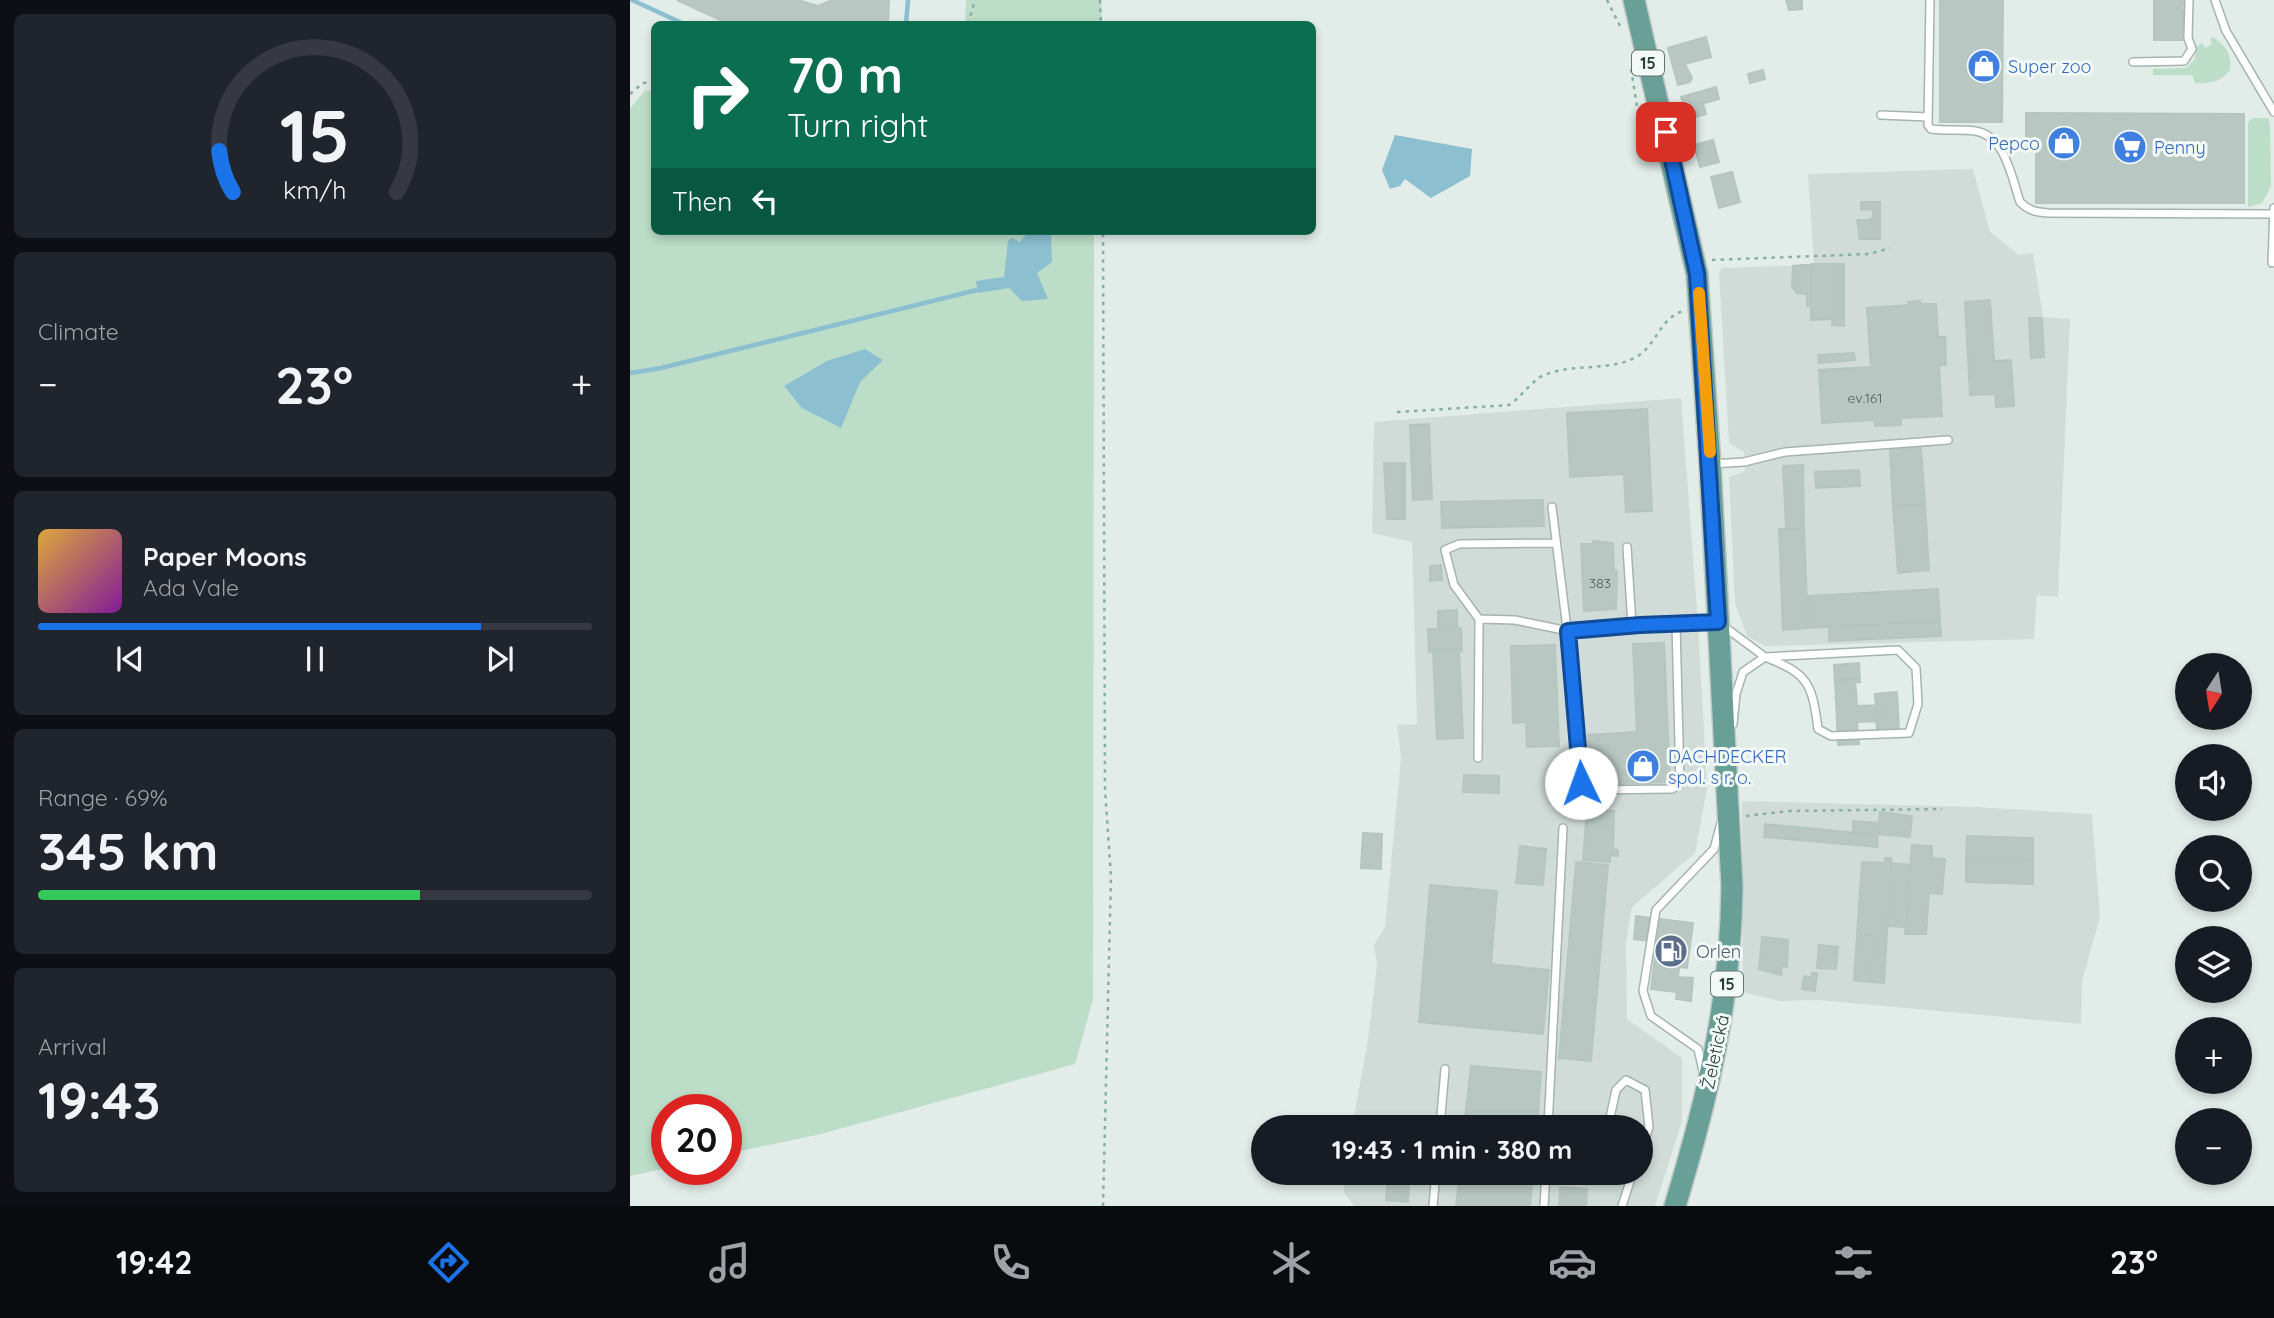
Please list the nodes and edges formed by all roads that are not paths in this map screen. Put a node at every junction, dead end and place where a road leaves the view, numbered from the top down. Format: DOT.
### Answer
graph roads {
  1 [pos="1634,0"];
  2 [pos="1930,0"];
  3 [pos="2189,0"];
  4 [pos="2215,0"];
  5 [pos="2133,62"];
  6 [pos="2274,112"];
  7 [pos="1881,115"];
  8 [pos="1928,117"];
  9 [pos="2274,208"];
  10 [pos="2273,215"];
  11 [pos="2272,263"];
  12 [pos="1948,440"];
  13 [pos="1710,464"];
  14 [pos="1552,507"];
  15 [pos="1555,543"];
  16 [pos="1627,547"];
  17 [pos="1479,619"];
  18 [pos="1718,622"];
  19 [pos="1675,624"];
  20 [pos="1632,625"];
  21 [pos="1568,631"];
  22 [pos="1765,657"];
  23 [pos="1725,743"];
  24 [pos="1479,758"];
  25 [pos="1728,814"];
  26 [pos="1563,828"];
  27 [pos="1445,1069"];
  28 [pos="1702,1113"];
  29 [pos="1441,1115"];
  30 [pos="1549,1115"];
  31 [pos="1611,1115"];
  32 [pos="1647,1115"];
  33 [pos="1435,1185"];
  34 [pos="1545,1185"];
  35 [pos="1628,1185"];
  36 [pos="1433,1206"];
  37 [pos="1544,1206"];
  38 [pos="1622,1206"];
  39 [pos="1675,1206"];
  1 -- 13 [label="main road, 15"];
  2 -- 8 [label="lane"];
  3 -- 5 [label="lane"];
  4 -- 6 [label="lane"];
  7 -- 8 [label="lane"];
  8 -- 10 [label="lane"];
  9 -- 10 [label="lane"];
  10 -- 11 [label="lane"];
  12 -- 13 [label="lane"];
  13 -- 18 [label="main road, 15"];
  14 -- 15 [label="lane"];
  15 -- 17 [label="lane"];
  15 -- 21 [label="lane"];
  16 -- 20 [label="lane"];
  17 -- 21 [label="lane"];
  17 -- 24 [label="lane"];
  18 -- 19 [label="lane"];
  18 -- 22 [label="lane"];
  18 -- 23 [label="main road, 15"];
  19 -- 20 [label="lane"];
  19 -- 21 [label="lane"];
  20 -- 21 [label="lane"];
  22 -- 22 [label="lane"];
  22 -- 23 [label="lane"];
  23 -- 25 [label="main road, 15"];
  25 -- 28 [label="main road, Želetická / 15"];
  25 -- 28 [label="lane"];
  26 -- 30 [label="lane"];
  27 -- 29 [label="lane"];
  28 -- 39 [label="main road, Želetická / 15"];
  31 -- 32 [label="lane"];
  33 -- 36 [label="lane"];
  34 -- 37 [label="lane"];
  35 -- 38 [label="lane"];
}
